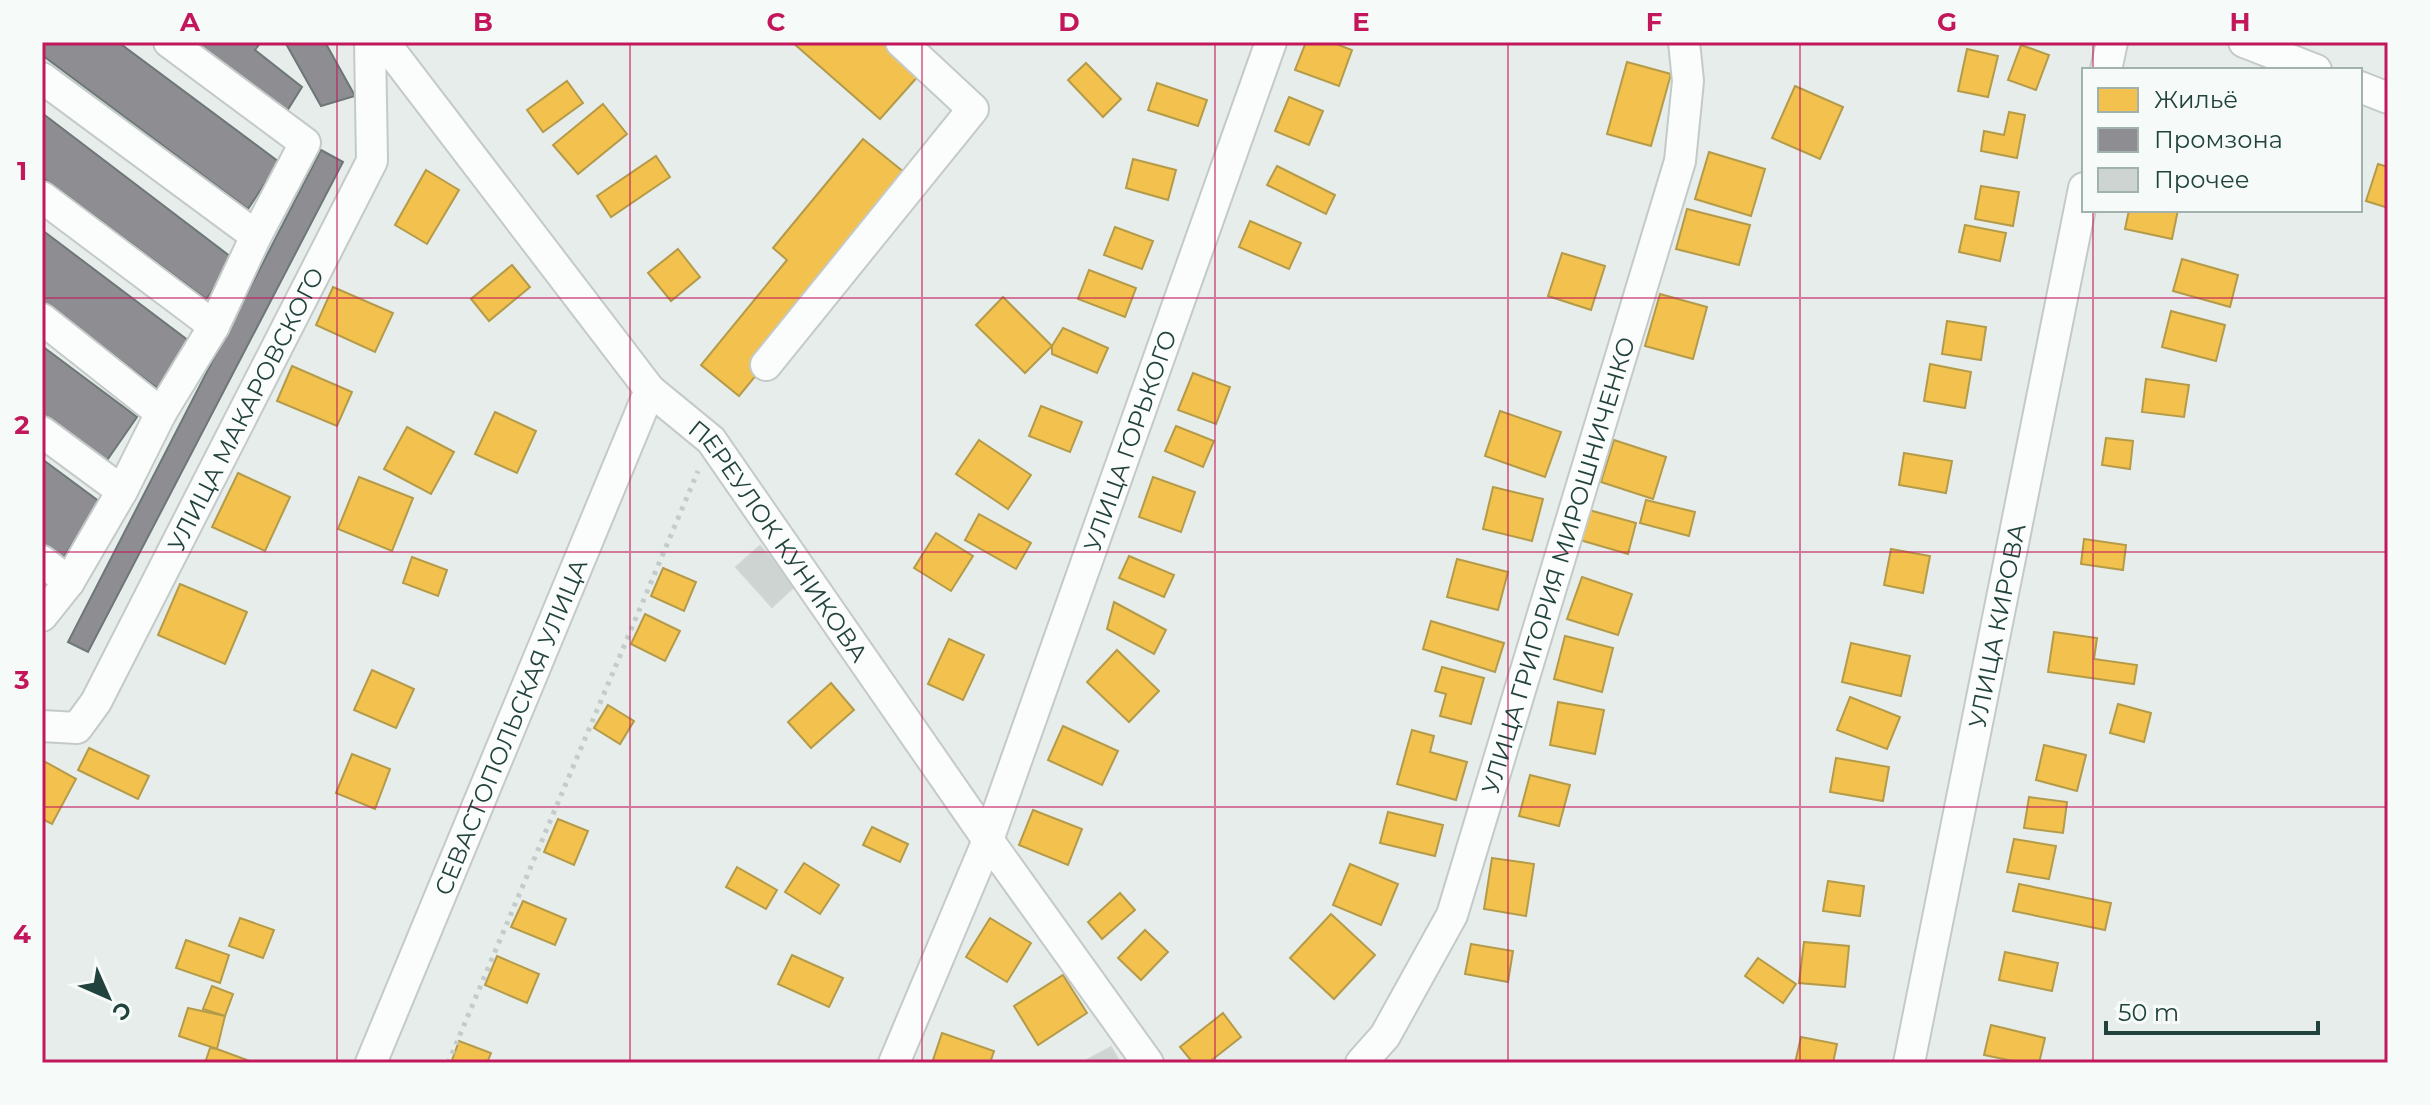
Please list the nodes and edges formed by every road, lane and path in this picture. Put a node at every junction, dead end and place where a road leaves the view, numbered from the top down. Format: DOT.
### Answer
graph roads {
  1 [pos="169,42"];
  2 [pos="370,42"];
  3 [pos="384,42"];
  4 [pos="901,42"];
  5 [pos="1271,42"];
  6 [pos="1684,42"];
  7 [pos="2112,42"];
  8 [pos="2244,42"];
  9 [pos="2106,68"];
  10 [pos="2311,68"];
  11 [pos="42,78"];
  12 [pos="2362,88"];
  13 [pos="2388,98"];
  14 [pos="42,197"];
  15 [pos="2082,198"];
  16 [pos="256,236"];
  17 [pos="42,319"];
  18 [pos="214,326"];
  19 [pos="766,365"];
  20 [pos="650,390"];
  21 [pos="161,413"];
  22 [pos="42,432"];
  23 [pos="711,440"];
  24 [pos="122,491"];
  25 [pos="42,561"];
  26 [pos="69,582"];
  27 [pos="42,616"];
  28 [pos="42,726"];
  29 [pos="988,840"];
  30 [pos="371,1063"];
  31 [pos="448,1063"];
  32 [pos="894,1063"];
  33 [pos="1148,1063"];
  34 [pos="1361,1063"];
  35 [pos="1909,1063"];
  1 -- 16 [label="street"];
  2 -- 28 [label="street, УЛИЦА МАКАРОВСКОГО"];
  3 -- 20 [label="street, ПЕРЕУЛОК КУНИКОВА"];
  4 -- 19 [label="street"];
  5 -- 29 [label="street, УЛИЦА ГОРЬКОГО"];
  6 -- 34 [label="street, УЛИЦА ГРИГОРИЯ МИРОШНИЧЕНКО"];
  7 -- 9 [label="street"];
  8 -- 10 [label="street"];
  11 -- 16 [label="street"];
  12 -- 13 [label="street"];
  14 -- 18 [label="street"];
  15 -- 35 [label="street, УЛИЦА КИРОВА"];
  16 -- 18 [label="street"];
  17 -- 21 [label="street"];
  18 -- 21 [label="street"];
  20 -- 23 [label="street, ПЕРЕУЛОК КУНИКОВА"];
  20 -- 30 [label="street, СЕВАСТОПОЛЬСКАЯ УЛИЦА"];
  21 -- 24 [label="street"];
  22 -- 24 [label="street"];
  23 -- 29 [label="street, ПЕРЕУЛОК КУНИКОВА"];
  23 -- 31 [label="path"];
  24 -- 26 [label="street"];
  25 -- 26 [label="street"];
  26 -- 27 [label="street"];
  29 -- 32 [label="street, УЛИЦА ГОРЬКОГО"];
  29 -- 33 [label="street, ПЕРЕУЛОК КУНИКОВА"];
}
